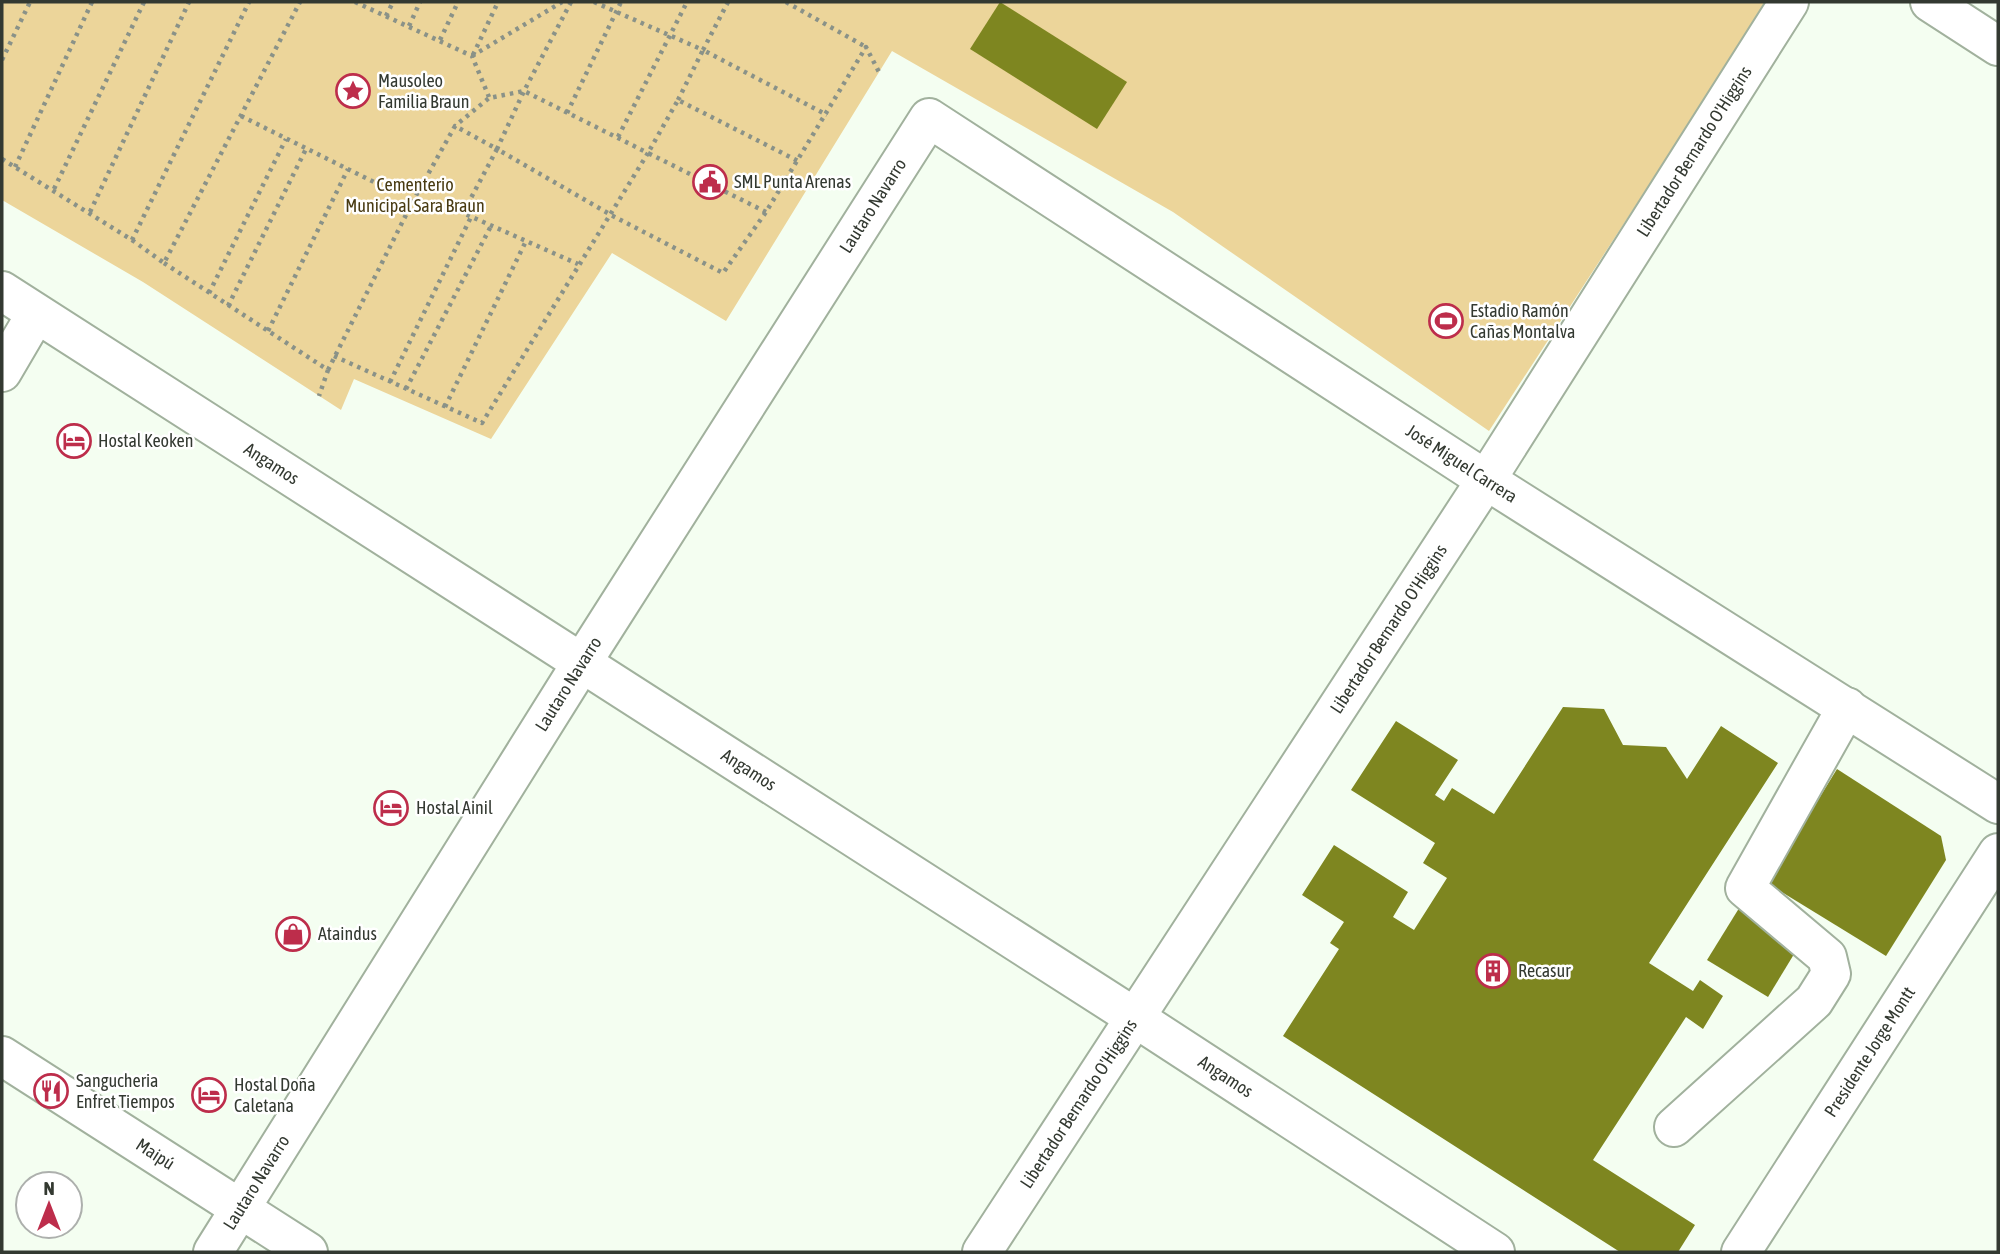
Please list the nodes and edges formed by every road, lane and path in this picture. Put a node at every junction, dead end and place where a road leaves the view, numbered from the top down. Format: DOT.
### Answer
graph roads {
  1 [pos="30,2"];
  2 [pos="92,2"];
  3 [pos="144,2"];
  4 [pos="188,2"];
  5 [pos="248,2"];
  6 [pos="300,2"];
  7 [pos="355,2"];
  8 [pos="393,2"];
  9 [pos="420,2"];
  10 [pos="458,2"];
  11 [pos="498,2"];
  12 [pos="562,2"];
  13 [pos="571,2"];
  14 [pos="594,2"];
  15 [pos="621,2"];
  16 [pos="687,2"];
  17 [pos="728,2"];
  18 [pos="786,2"];
  19 [pos="1790,2"];
  20 [pos="1930,2"];
  21 [pos="616,12"];
  22 [pos="386,16"];
  23 [pos="409,26"];
  24 [pos="670,35"];
  25 [pos="440,40"];
  26 [pos="1998,46"];
  27 [pos="866,47"];
  28 [pos="703,50"];
  29 [pos="472,56"];
  30 [pos="2,60"];
  31 [pos="880,74"];
  32 [pos="524,91"];
  33 [pos="489,98"];
  34 [pos="678,100"];
  35 [pos="568,113"];
  36 [pos="827,115"];
  37 [pos="241,116"];
  38 [pos="929,118"];
  39 [pos="455,126"];
  40 [pos="618,137"];
  41 [pos="286,139"];
  42 [pos="306,149"];
  43 [pos="497,149"];
  44 [pos="648,153"];
  45 [pos="2,159"];
  46 [pos="797,161"];
  47 [pos="15,167"];
  48 [pos="348,169"];
  49 [pos="54,189"];
  50 [pos="392,191"];
  51 [pos="90,212"];
  52 [pos="766,212"];
  53 [pos="611,215"];
  54 [pos="471,218"];
  55 [pos="491,226"];
  56 [pos="132,240"];
  57 [pos="526,242"];
  58 [pos="164,263"];
  59 [pos="578,264"];
  60 [pos="2,291"];
  61 [pos="209,293"];
  62 [pos="228,306"];
  63 [pos="36,314"];
  64 [pos="268,331"];
  65 [pos="334,356"];
  66 [pos="328,370"];
  67 [pos="2,372"];
  68 [pos="390,382"];
  69 [pos="405,389"];
  70 [pos="320,396"];
  71 [pos="444,407"];
  72 [pos="1486,480"];
  73 [pos="581,664"];
  74 [pos="1847,707"];
  75 [pos="1998,804"];
  76 [pos="1998,853"];
  77 [pos="1134,1017"];
  78 [pos="2,1056"];
  79 [pos="1674,1127"];
  80 [pos="240,1209"];
  81 [pos="213,1252"];
  82 [pos="307,1252"];
  83 [pos="982,1252"];
  84 [pos="1495,1252"];
  85 [pos="1741,1252"];
  1 -- 30 [label="path"];
  2 -- 47 [label="path"];
  3 -- 49 [label="path"];
  4 -- 51 [label="path"];
  5 -- 56 [label="path"];
  6 -- 37 [label="path"];
  7 -- 22 [label="path"];
  8 -- 22 [label="path"];
  9 -- 23 [label="path"];
  10 -- 25 [label="path"];
  11 -- 29 [label="path"];
  12 -- 29 [label="path"];
  13 -- 32 [label="path"];
  14 -- 21 [label="path"];
  15 -- 21 [label="path"];
  16 -- 24 [label="path"];
  17 -- 28 [label="path"];
  18 -- 27 [label="path"];
  19 -- 72 [label="street, Libertador Bernardo O'Higgins"];
  20 -- 26 [label="street"];
  21 -- 24 [label="path"];
  21 -- 35 [label="path"];
  22 -- 23 [label="path"];
  23 -- 25 [label="path"];
  24 -- 28 [label="path"];
  24 -- 40 [label="path"];
  25 -- 29 [label="path"];
  27 -- 31 [label="path"];
  27 -- 36 [label="path"];
  28 -- 34 [label="path"];
  28 -- 36 [label="path"];
  29 -- 33 [label="path"];
  32 -- 33 [label="path"];
  32 -- 35 [label="path"];
  32 -- 43 [label="path"];
  33 -- 39 [label="path"];
  34 -- 44 [label="path"];
  34 -- 46 [label="path"];
  35 -- 40 [label="path"];
  36 -- 46 [label="path"];
  37 -- 41 [label="path"];
  37 -- 58 [label="path"];
  38 -- 72 [label="street, José Miguel Carrera"];
  38 -- 73 [label="street, Lautaro Navarro"];
  39 -- 43 [label="path"];
  39 -- 65 [label="path"];
  40 -- 44 [label="path"];
  41 -- 42 [label="path"];
  41 -- 61 [label="path"];
  42 -- 48 [label="path"];
  42 -- 62 [label="path"];
  43 -- 53 [label="path"];
  43 -- 54 [label="path"];
  44 -- 52 [label="path"];
  44 -- 53 [label="path"];
  45 -- 47 [label="path"];
  46 -- 52 [label="path"];
  47 -- 49 [label="path"];
  48 -- 50 [label="path"];
  48 -- 64 [label="path"];
  49 -- 51 [label="path"];
  51 -- 56 [label="path"];
  52 -- 53 [label="path"];
  53 -- 59 [label="path"];
  54 -- 55 [label="path"];
  54 -- 68 [label="path"];
  55 -- 57 [label="path"];
  55 -- 69 [label="path"];
  56 -- 58 [label="path"];
  57 -- 59 [label="path"];
  57 -- 71 [label="path"];
  58 -- 61 [label="path"];
  59 -- 71 [label="path"];
  60 -- 63 [label="street, Angamos"];
  61 -- 62 [label="path"];
  62 -- 64 [label="path"];
  63 -- 67 [label="street"];
  63 -- 73 [label="street, Angamos"];
  64 -- 66 [label="path"];
  65 -- 66 [label="path"];
  65 -- 68 [label="path"];
  66 -- 70 [label="path"];
  68 -- 69 [label="path"];
  69 -- 71 [label="path"];
  72 -- 74 [label="street, José Miguel Carrera"];
  72 -- 77 [label="street, Libertador Bernardo O'Higgins"];
  73 -- 77 [label="street, Angamos"];
  73 -- 80 [label="street, Lautaro Navarro"];
  74 -- 75 [label="street, José Miguel Carrera"];
  74 -- 79 [label="street"];
  76 -- 85 [label="street, Presidente Jorge Montt"];
  77 -- 83 [label="street, Libertador Bernardo O'Higgins"];
  77 -- 84 [label="street, Angamos"];
  78 -- 80 [label="street, Maipú"];
  80 -- 81 [label="street, Lautaro Navarro"];
  80 -- 82 [label="street, Maipú"];
}
